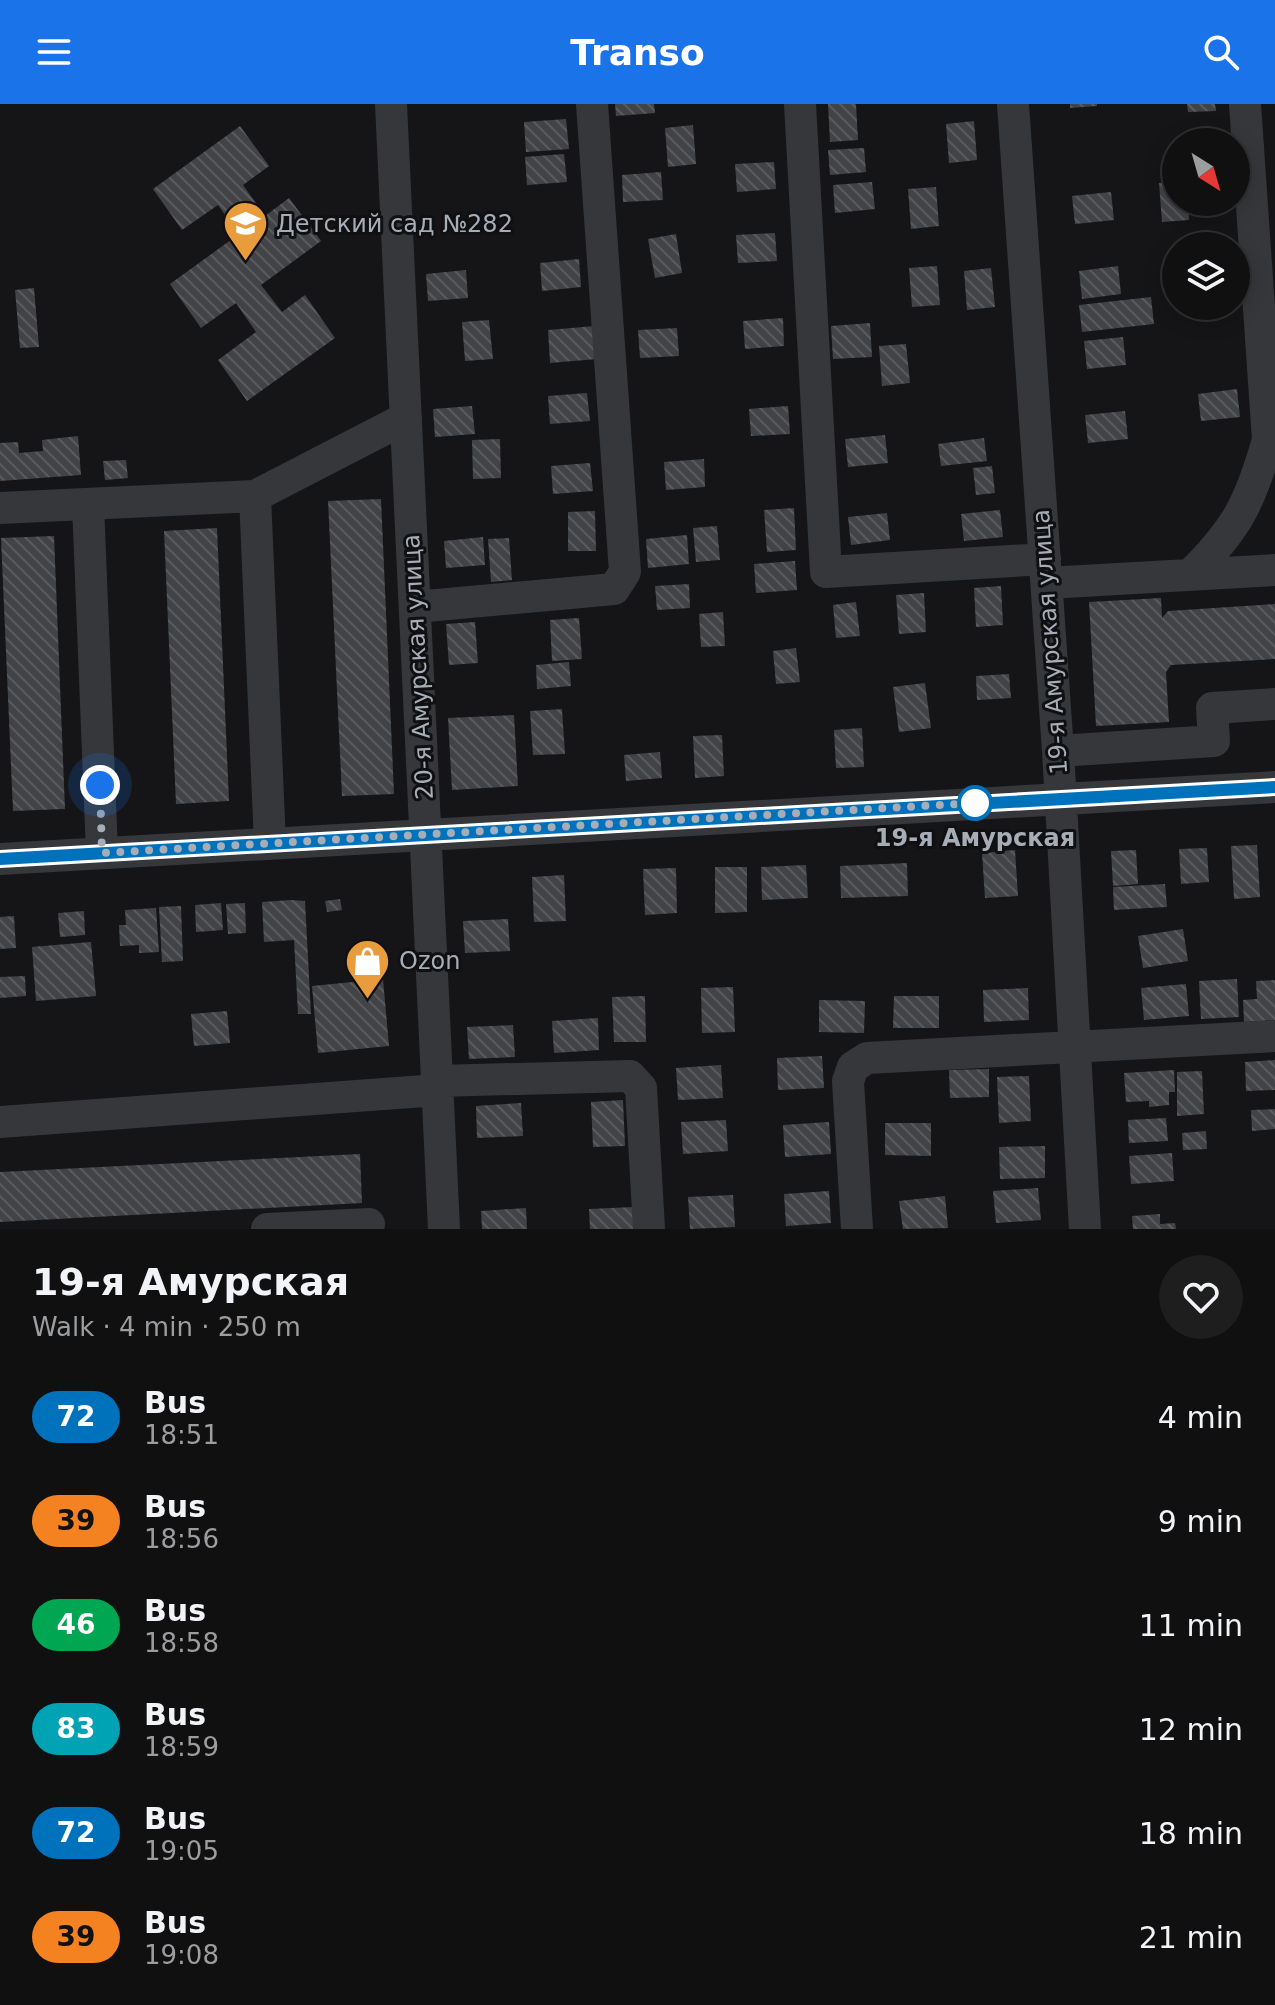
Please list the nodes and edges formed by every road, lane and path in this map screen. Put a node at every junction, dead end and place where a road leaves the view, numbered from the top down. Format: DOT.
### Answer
graph roads {
  1 [pos="391,104"];
  2 [pos="592,104"];
  3 [pos="800,104"];
  4 [pos="1013,104"];
  5 [pos="1245,104"];
  6 [pos="406,418"];
  7 [pos="255,496"];
  8 [pos="88,504"];
  9 [pos="0,508"];
  10 [pos="1275,570"];
  11 [pos="1046,571"];
  12 [pos="1190,575"];
  13 [pos="415,607"];
  14 [pos="1275,704"];
  15 [pos="1058,751"];
  16 [pos="1275,787"];
  17 [pos="1060,798"];
  18 [pos="426,836"];
  19 [pos="270,844"];
  20 [pos="102,853"];
  21 [pos="0,859"];
  22 [pos="1275,1036"];
  23 [pos="1073,1047"];
  24 [pos="438,1086"];
  25 [pos="0,1122"];
  26 [pos="369,1224"];
  27 [pos="267,1229"];
  28 [pos="444,1229"];
  29 [pos="649,1229"];
  30 [pos="857,1229"];
  31 [pos="1085,1229"];
  1 -- 6 [label="street, 20-я Амурская улица"];
  2 -- 13 [label="street"];
  3 -- 11 [label="street"];
  4 -- 11 [label="street, 19-я Амурская улица"];
  5 -- 12 [label="street"];
  6 -- 7 [label="street"];
  6 -- 13 [label="street, 20-я Амурская улица"];
  7 -- 8 [label="street"];
  7 -- 19 [label="street"];
  8 -- 9 [label="street"];
  8 -- 20 [label="street"];
  10 -- 12 [label="street"];
  11 -- 12 [label="street"];
  11 -- 15 [label="street, 19-я Амурская улица"];
  13 -- 18 [label="street, 20-я Амурская улица"];
  14 -- 15 [label="street"];
  15 -- 17 [label="street, 19-я Амурская улица"];
  16 -- 17 [label="street"];
  17 -- 18 [label="street"];
  17 -- 23 [label="street, 19-я Амурская улица"];
  18 -- 19 [label="street"];
  18 -- 24 [label="street, 20-я Амурская улица"];
  19 -- 20 [label="street"];
  20 -- 21 [label="street"];
  22 -- 23 [label="street"];
  23 -- 30 [label="street"];
  23 -- 31 [label="street, 19-я Амурская улица"];
  24 -- 25 [label="street"];
  24 -- 28 [label="street, 20-я Амурская улица"];
  24 -- 29 [label="street"];
  26 -- 27 [label="street"];
}
